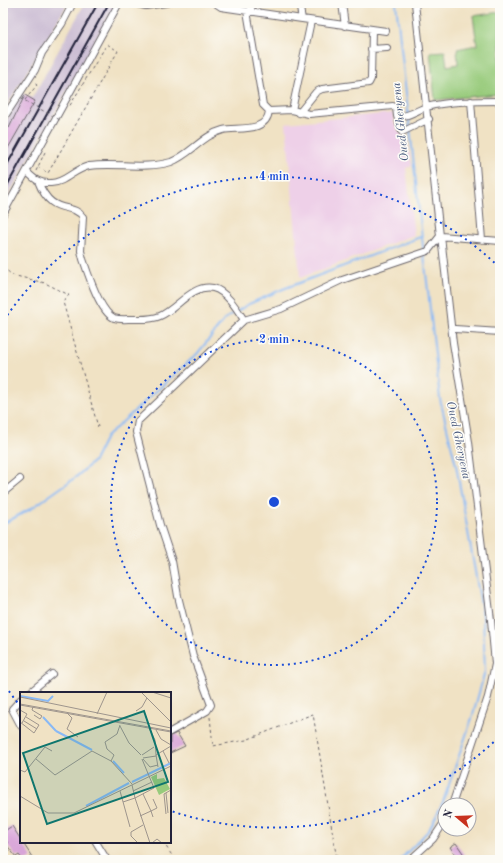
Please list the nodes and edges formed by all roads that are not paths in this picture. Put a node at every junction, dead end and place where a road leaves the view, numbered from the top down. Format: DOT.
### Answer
graph roads {
  1 [pos="73,3"];
  2 [pos="120,3"];
  3 [pos="134,3"];
  4 [pos="166,3"];
  5 [pos="216,3"];
  6 [pos="250,3"];
  7 [pos="299,3"];
  8 [pos="344,3"];
  9 [pos="415,3"];
  10 [pos="250,11"];
  11 [pos="302,19"];
  12 [pos="311,21"];
  13 [pos="345,26"];
  14 [pos="372,29"];
  15 [pos="386,31"];
  16 [pos="387,48"];
  17 [pos="371,49"];
  18 [pos="471,101"];
  19 [pos="500,101"];
  20 [pos="426,107"];
  21 [pos="292,110"];
  22 [pos="269,111"];
  23 [pos="299,112"];
  24 [pos="400,117"];
  25 [pos="3,119"];
  26 [pos="429,119"];
  27 [pos="27,172"];
  28 [pos="35,179"];
  29 [pos="3,214"];
  30 [pos="441,236"];
  31 [pos="482,240"];
  32 [pos="500,241"];
  33 [pos="244,320"];
  34 [pos="455,329"];
  35 [pos="500,332"];
  36 [pos="20,479"];
  37 [pos="3,493"];
  38 [pos="52,674"];
  39 [pos="30,692"];
  40 [pos="20,700"];
  41 [pos="20,724"];
  42 [pos="171,731"];
  43 [pos="455,797"];
  44 [pos="437,833"];
  45 [pos="97,843"];
  46 [pos="107,860"];
  47 [pos="410,860"];
  1 -- 25 [label="street"];
  2 -- 27 [label="street"];
  3 -- 4 [label="street"];
  5 -- 10 [label="street"];
  6 -- 10 [label="street"];
  7 -- 11 [label="street"];
  8 -- 13 [label="street"];
  9 -- 20 [label="street"];
  10 -- 11 [label="street"];
  10 -- 22 [label="street"];
  11 -- 12 [label="street"];
  12 -- 13 [label="street"];
  12 -- 21 [label="street"];
  13 -- 14 [label="street"];
  14 -- 15 [label="street"];
  14 -- 17 [label="street"];
  16 -- 17 [label="street"];
  17 -- 23 [label="street"];
  18 -- 19 [label="street"];
  18 -- 20 [label="street"];
  18 -- 31 [label="street"];
  20 -- 24 [label="street"];
  20 -- 26 [label="street"];
  21 -- 22 [label="street"];
  21 -- 23 [label="street"];
  22 -- 28 [label="street"];
  23 -- 24 [label="street"];
  24 -- 26 [label="street"];
  26 -- 30 [label="street"];
  27 -- 28 [label="street"];
  27 -- 29 [label="street"];
  28 -- 33 [label="street"];
  30 -- 31 [label="street"];
  30 -- 33 [label="street"];
  30 -- 43 [label="street"];
  31 -- 32 [label="street"];
  33 -- 42 [label="street"];
  34 -- 35 [label="street"];
  36 -- 37 [label="street"];
  38 -- 39 [label="street"];
  40 -- 41 [label="street"];
  44 -- 47 [label="street"];
  45 -- 46 [label="street"];
}
